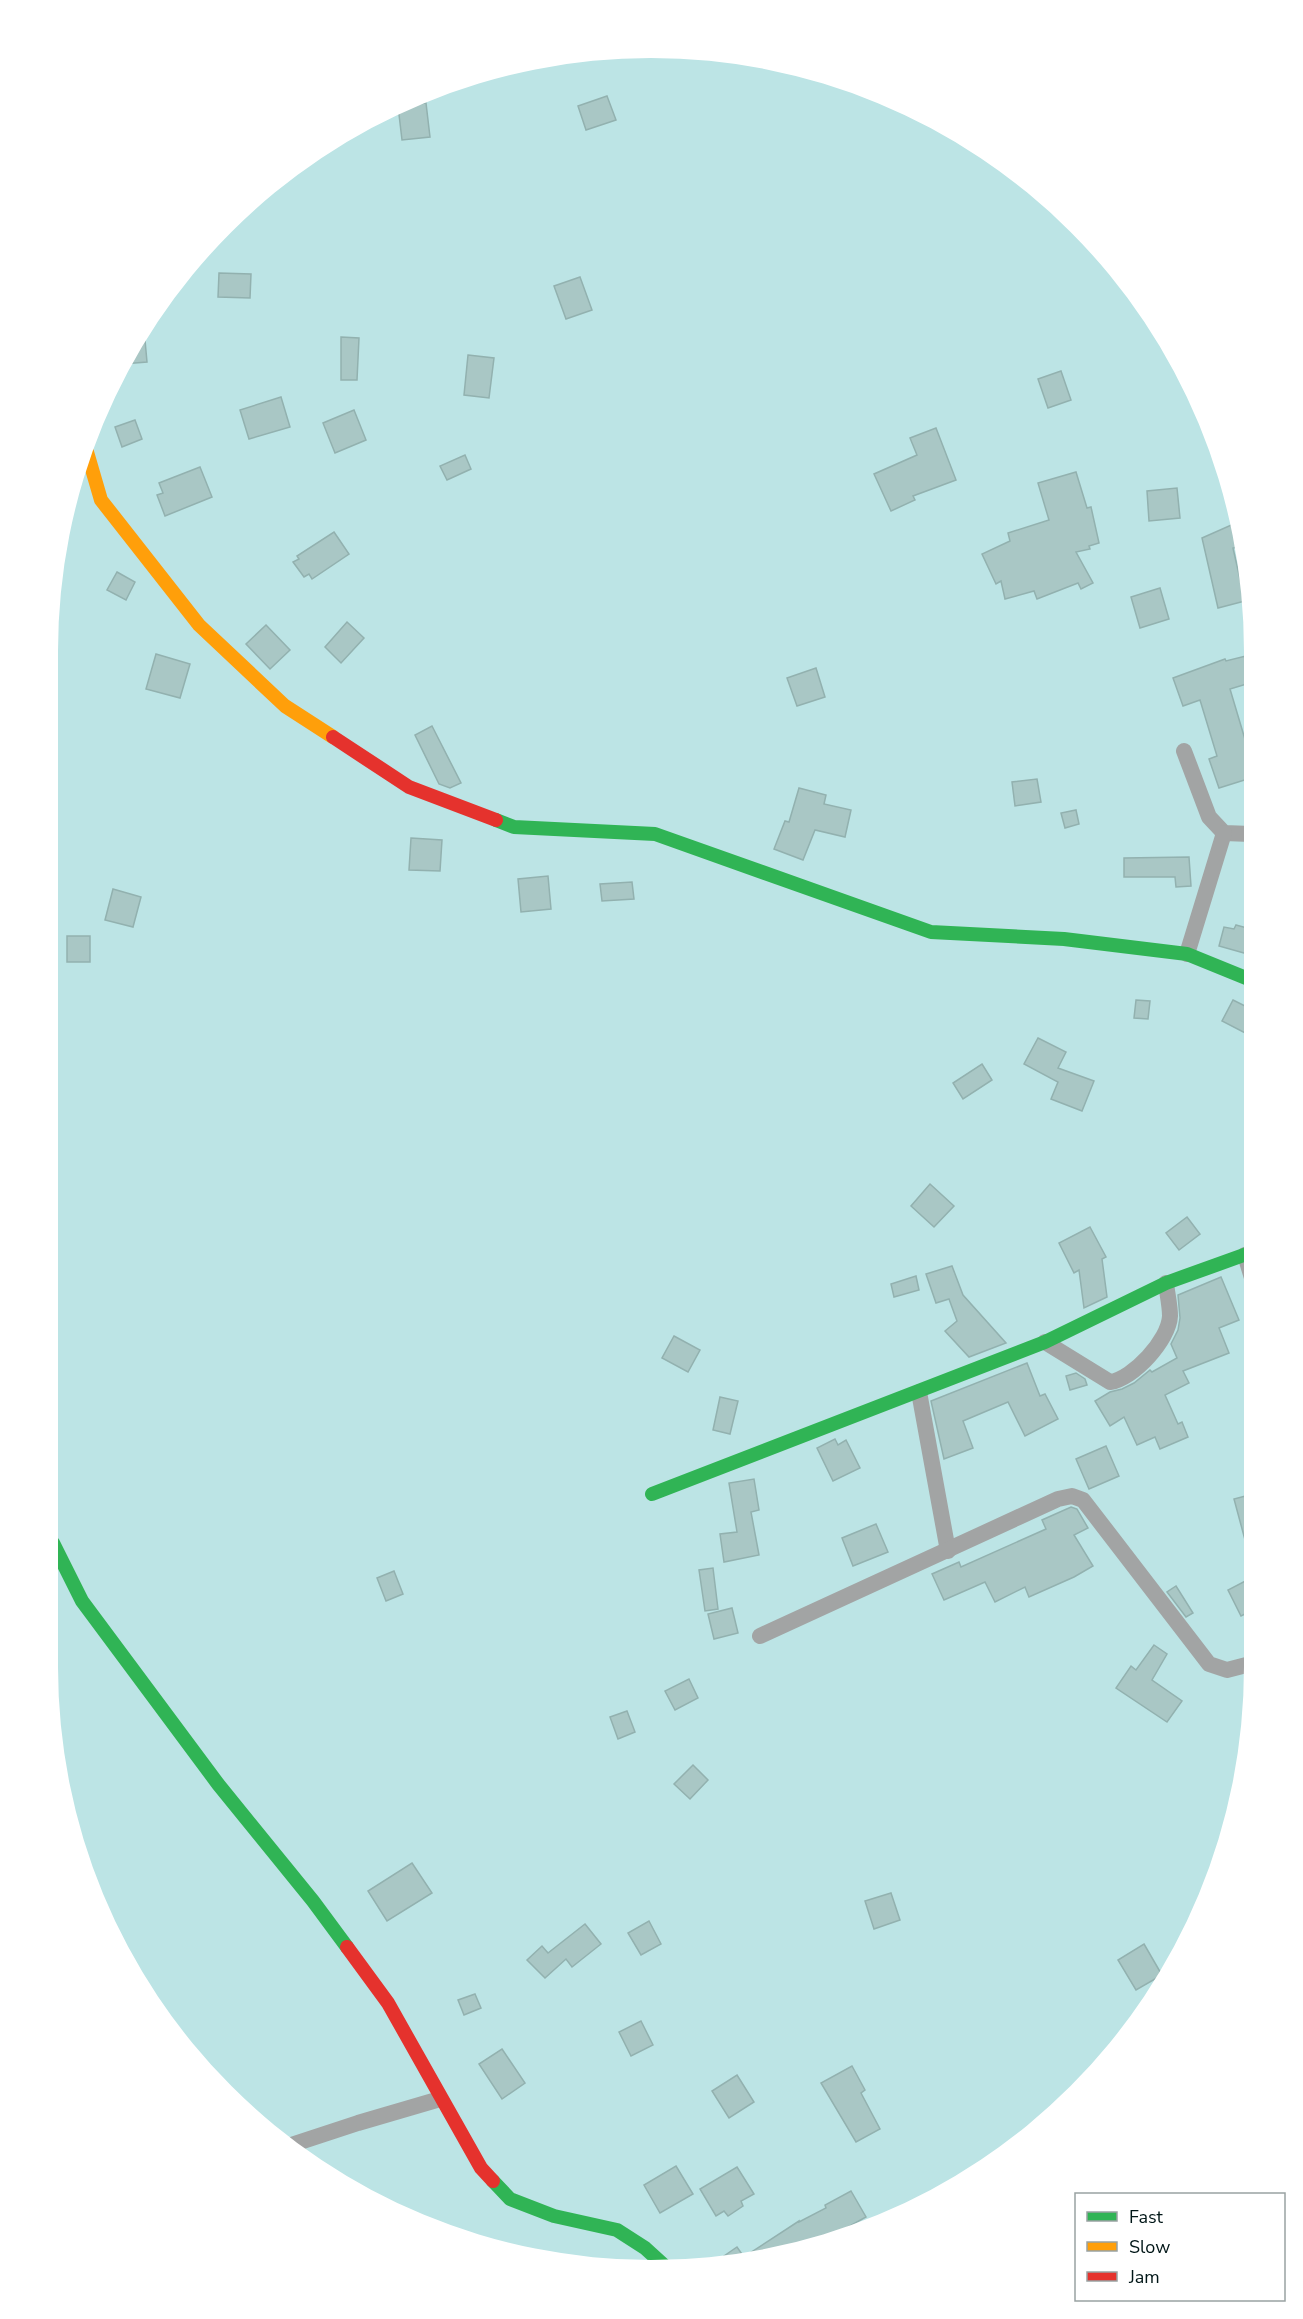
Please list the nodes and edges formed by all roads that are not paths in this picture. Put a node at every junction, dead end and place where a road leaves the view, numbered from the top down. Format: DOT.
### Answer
graph roads {
  1 [pos="90,462"];
  2 [pos="1184,751"];
  3 [pos="1224,833"];
  4 [pos="1244,834"];
  5 [pos="1187,954"];
  6 [pos="1244,977"];
  7 [pos="1244,1255"];
  8 [pos="1166,1283"];
  9 [pos="1045,1342"];
  10 [pos="919,1392"];
  11 [pos="652,1494"];
  12 [pos="948,1551"];
  13 [pos="58,1555"];
  14 [pos="760,1636"];
  15 [pos="1244,1666"];
  16 [pos="440,2099"];
  17 [pos="298,2143"];
  18 [pos="658,2260"];
  1 -- 5 [label="street"];
  2 -- 3 [label="street"];
  3 -- 4 [label="street"];
  3 -- 5 [label="street"];
  5 -- 6 [label="street"];
  7 -- 8 [label="street"];
  8 -- 9 [label="street"];
  8 -- 9 [label="street"];
  9 -- 10 [label="street"];
  10 -- 11 [label="street"];
  10 -- 12 [label="street"];
  12 -- 14 [label="street"];
  12 -- 15 [label="street"];
  13 -- 16 [label="street"];
  16 -- 17 [label="street"];
  16 -- 18 [label="street"];
}
